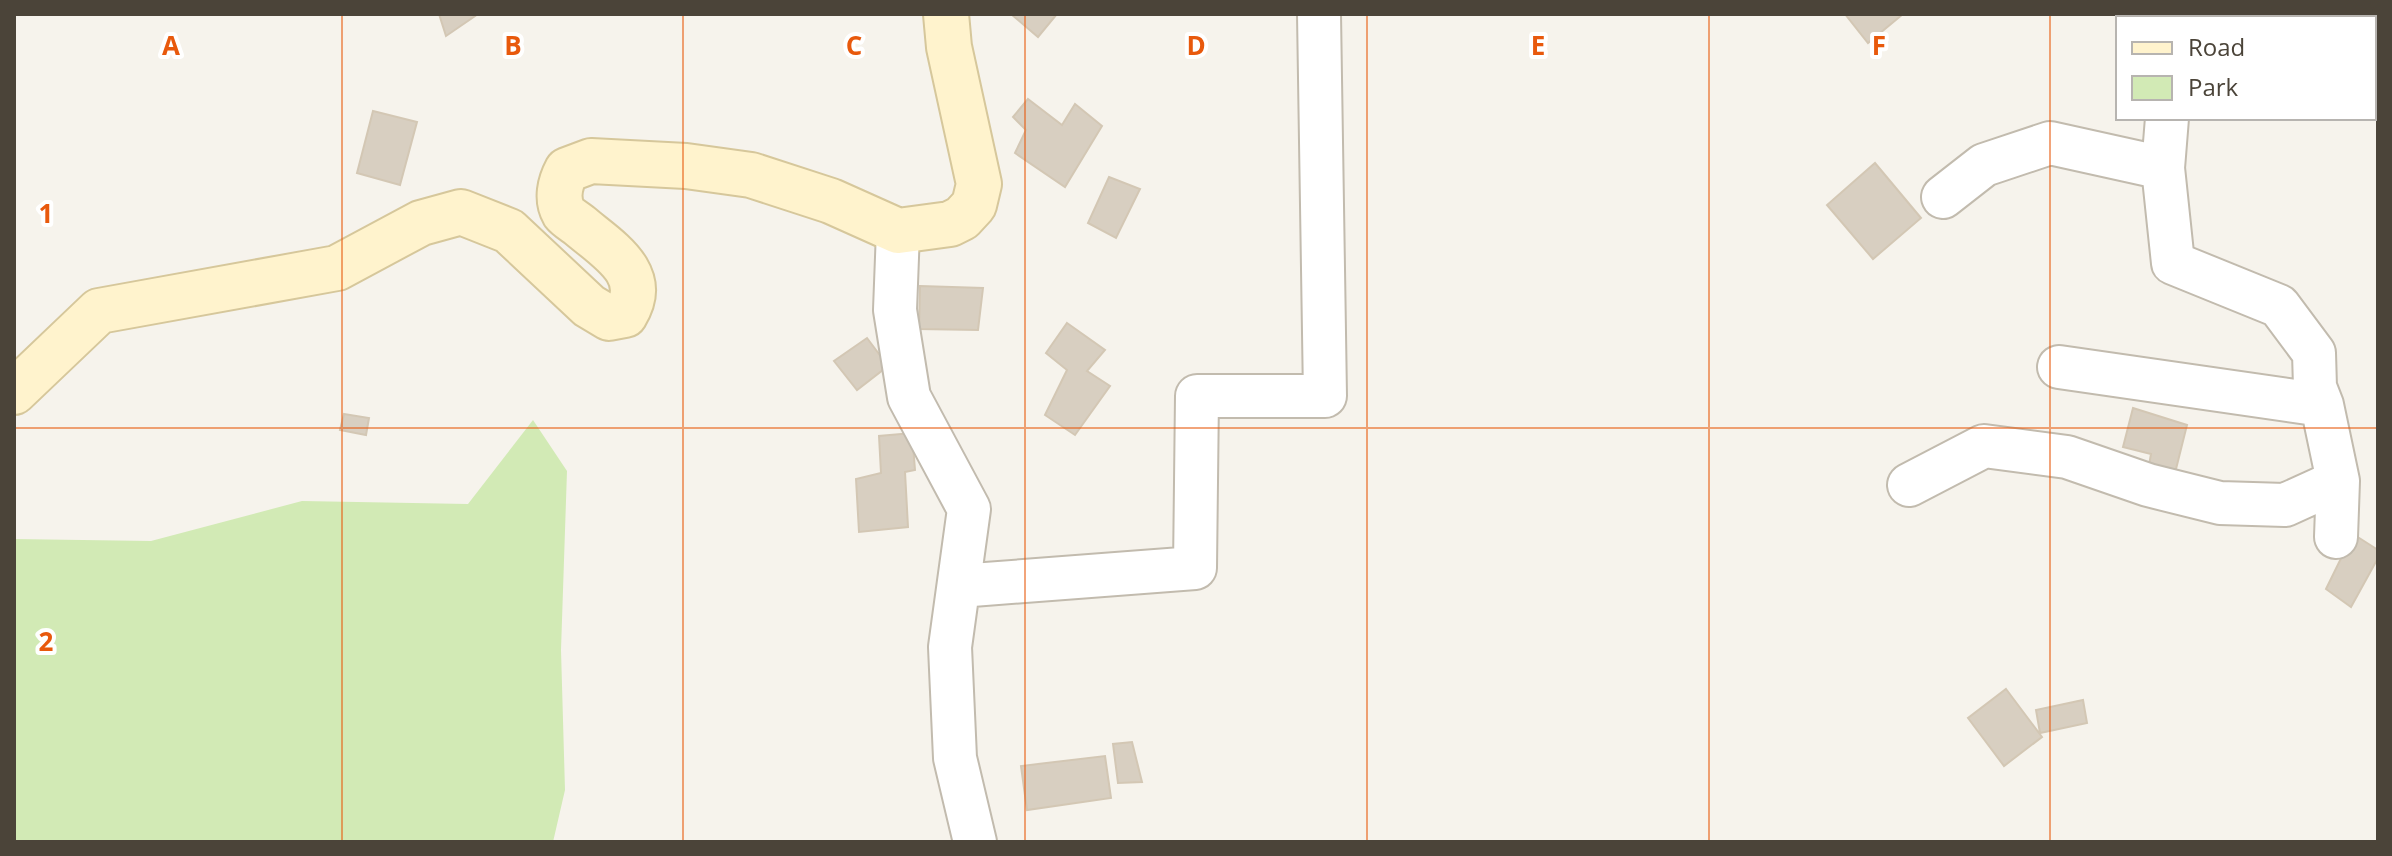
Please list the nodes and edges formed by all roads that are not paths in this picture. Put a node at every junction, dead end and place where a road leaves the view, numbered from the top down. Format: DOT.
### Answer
graph roads {
  1 [pos="946,14"];
  2 [pos="1319,14"];
  3 [pos="2167,120"];
  4 [pos="2163,168"];
  5 [pos="1943,197"];
  6 [pos="898,231"];
  7 [pos="2059,367"];
  8 [pos="14,392"];
  9 [pos="2322,405"];
  10 [pos="2338,481"];
  11 [pos="1909,485"];
  12 [pos="2336,537"];
  13 [pos="959,586"];
  14 [pos="975,842"];
  1 -- 6 [label="street"];
  2 -- 13 [label="street"];
  3 -- 4 [label="street"];
  4 -- 5 [label="street"];
  4 -- 9 [label="street"];
  6 -- 8 [label="street"];
  6 -- 13 [label="street"];
  7 -- 9 [label="street"];
  9 -- 10 [label="street"];
  10 -- 11 [label="street"];
  10 -- 12 [label="street"];
  13 -- 14 [label="street"];
}
